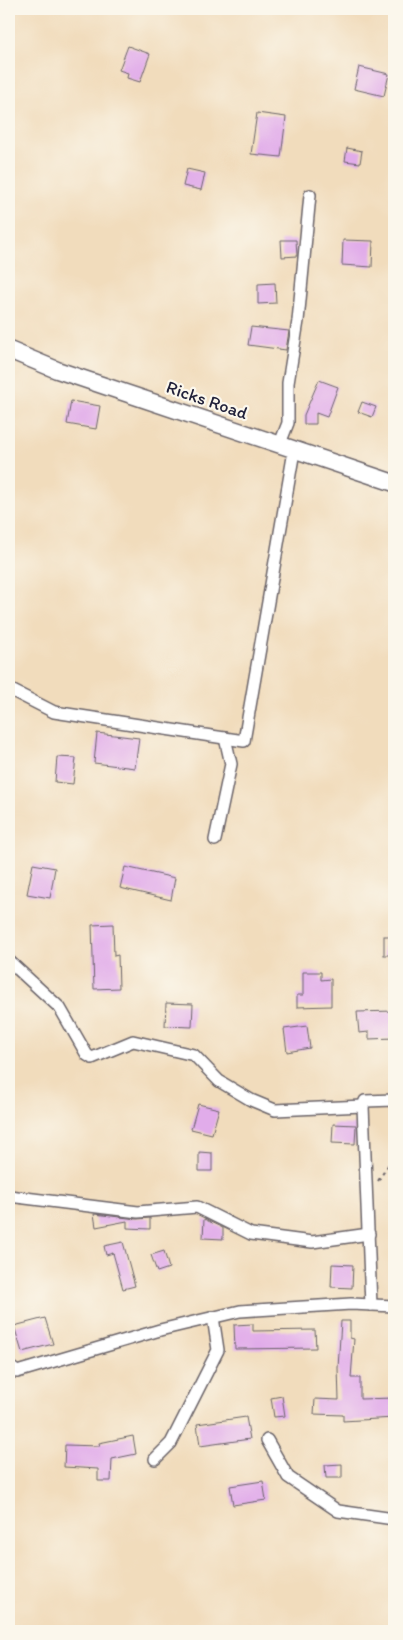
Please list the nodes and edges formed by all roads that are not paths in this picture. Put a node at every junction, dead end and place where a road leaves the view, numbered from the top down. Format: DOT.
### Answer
graph roads {
  1 [pos="310,195"];
  2 [pos="9,350"];
  3 [pos="286,448"];
  4 [pos="394,483"];
  5 [pos="9,689"];
  6 [pos="225,738"];
  7 [pos="215,840"];
  8 [pos="9,961"];
  9 [pos="394,1100"];
  10 [pos="363,1106"];
  11 [pos="9,1196"];
  12 [pos="369,1234"];
  13 [pos="371,1305"];
  14 [pos="394,1306"];
  15 [pos="213,1317"];
  16 [pos="9,1366"];
  17 [pos="267,1440"];
  18 [pos="155,1459"];
  19 [pos="394,1519"];
  1 -- 3 [label="street"];
  2 -- 3 [label="street, Ricks Road"];
  3 -- 4 [label="street, Ricks Road"];
  3 -- 6 [label="street"];
  5 -- 6 [label="street"];
  6 -- 7 [label="street"];
  8 -- 10 [label="street"];
  9 -- 10 [label="street"];
  10 -- 12 [label="street"];
  11 -- 12 [label="street"];
  12 -- 13 [label="street"];
  13 -- 14 [label="street"];
  13 -- 15 [label="street"];
  15 -- 16 [label="street"];
  15 -- 18 [label="street"];
  17 -- 19 [label="street"];
}
